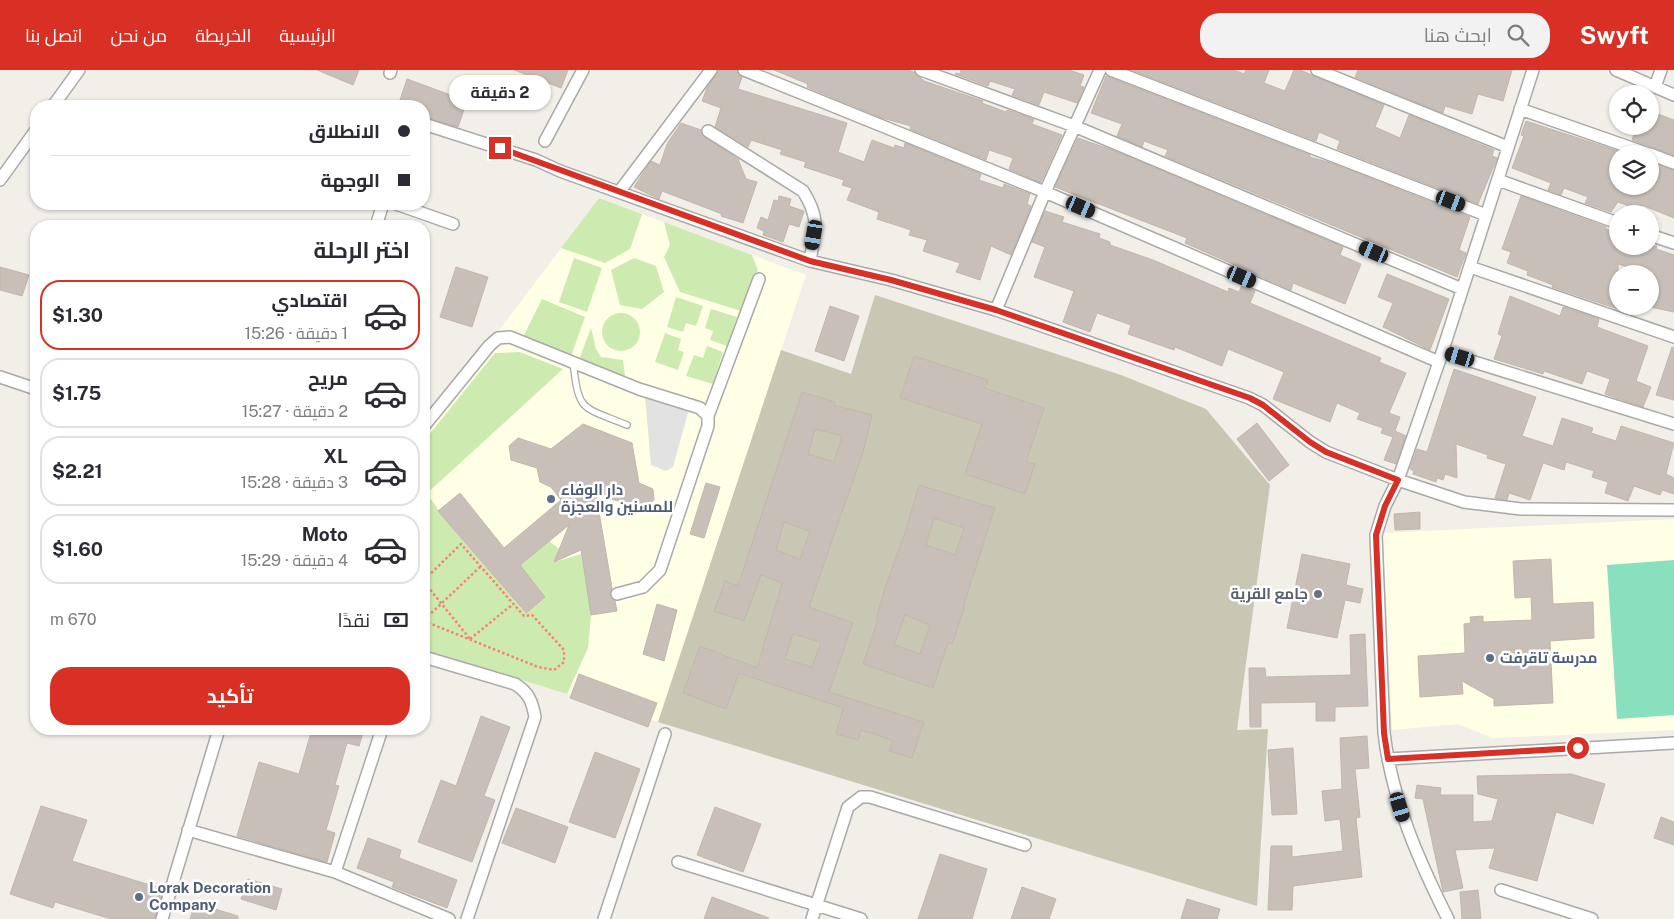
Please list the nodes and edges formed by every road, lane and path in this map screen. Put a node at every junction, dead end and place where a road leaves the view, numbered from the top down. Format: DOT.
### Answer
graph roads {
  1 [pos="79,70"];
  2 [pos="583,70"];
  3 [pos="711,70"];
  4 [pos="744,70"];
  5 [pos="921,70"];
  6 [pos="1100,70"];
  7 [pos="1112,70"];
  8 [pos="1318,70"];
  9 [pos="1533,70"];
  10 [pos="1616,70"];
  11 [pos="1661,70"];
  12 [pos="1653,85"];
  13 [pos="1655,85"];
  14 [pos="1659,88"];
  15 [pos="1674,95"];
  16 [pos="57,100"];
  17 [pos="1520,109"];
  18 [pos="430,126"];
  19 [pos="1074,126"];
  20 [pos="708,132"];
  21 [pos="30,138"];
  22 [pos="545,141"];
  23 [pos="1623,145"];
  24 [pos="1508,148"];
  25 [pos="1659,158"];
  26 [pos="1674,163"];
  27 [pos="0,180"];
  28 [pos="1498,180"];
  29 [pos="619,192"];
  30 [pos="1045,192"];
  31 [pos="413,210"];
  32 [pos="1486,215"];
  33 [pos="1609,220"];
  34 [pos="453,224"];
  35 [pos="1659,238"];
  36 [pos="1674,243"];
  37 [pos="810,261"];
  38 [pos="1470,267"];
  39 [pos="760,279"];
  40 [pos="1462,289"];
  41 [pos="996,310"];
  42 [pos="1674,337"];
  43 [pos="1441,357"];
  44 [pos="572,362"];
  45 [pos="0,377"];
  46 [pos="30,387"];
  47 [pos="708,416"];
  48 [pos="430,419"];
  49 [pos="1674,424"];
  50 [pos="627,425"];
  51 [pos="1398,480"];
  52 [pos="1674,510"];
  53 [pos="480,566"];
  54 [pos="430,575"];
  55 [pos="430,588"];
  56 [pos="617,594"];
  57 [pos="442,602"];
  58 [pos="513,604"];
  59 [pos="430,615"];
  60 [pos="430,623"];
  61 [pos="470,639"];
  62 [pos="430,659"];
  63 [pos="665,734"];
  64 [pos="217,735"];
  65 [pos="380,735"];
  66 [pos="1674,743"];
  67 [pos="1388,759"];
  68 [pos="188,830"];
  69 [pos="1025,845"];
  70 [pos="678,862"];
  71 [pos="335,872"];
  72 [pos="1502,890"];
  73 [pos="816,905"];
  74 [pos="162,919"];
  75 [pos="449,919"];
  76 [pos="467,919"];
  77 [pos="604,919"];
  78 [pos="812,919"];
  79 [pos="861,919"];
  80 [pos="1448,919"];
  81 [pos="1592,919"];
  1 -- 16 [label="street"];
  2 -- 22 [label="street"];
  3 -- 29 [label="street"];
  4 -- 30 [label="street"];
  5 -- 19 [label="street"];
  6 -- 19 [label="street"];
  7 -- 32 [label="street"];
  8 -- 24 [label="street"];
  9 -- 17 [label="street"];
  10 -- 12 [label="street"];
  11 -- 13 [label="street"];
  14 -- 15 [label="street"];
  17 -- 23 [label="street"];
  17 -- 24 [label="street"];
  18 -- 29 [label="street"];
  19 -- 30 [label="street"];
  19 -- 40 [label="street"];
  20 -- 37 [label="street"];
  21 -- 27 [label="street"];
  24 -- 28 [label="street"];
  25 -- 26 [label="street"];
  28 -- 32 [label="street"];
  28 -- 33 [label="street"];
  29 -- 37 [label="street"];
  30 -- 41 [label="street"];
  30 -- 43 [label="street"];
  31 -- 34 [label="street"];
  32 -- 38 [label="street"];
  35 -- 36 [label="street"];
  37 -- 41 [label="street"];
  38 -- 40 [label="street"];
  38 -- 42 [label="street"];
  39 -- 47 [label="street"];
  40 -- 43 [label="street"];
  41 -- 51 [label="street"];
  43 -- 49 [label="street"];
  43 -- 51 [label="street"];
  44 -- 47 [label="street"];
  44 -- 48 [label="street"];
  44 -- 50 [label="lane"];
  45 -- 46 [label="street"];
  47 -- 56 [label="street"];
  51 -- 52 [label="street"];
  51 -- 67 [label="street"];
  53 -- 54 [label="path"];
  53 -- 57 [label="path"];
  53 -- 58 [label="path"];
  55 -- 57 [label="path"];
  57 -- 59 [label="path"];
  57 -- 61 [label="path"];
  58 -- 61 [label="path"];
  58 -- 61 [label="path"];
  60 -- 61 [label="path"];
  62 -- 76 [label="street"];
  63 -- 77 [label="street"];
  64 -- 68 [label="street"];
  65 -- 71 [label="street"];
  66 -- 67 [label="street"];
  67 -- 80 [label="street"];
  68 -- 71 [label="street"];
  68 -- 74 [label="street"];
  69 -- 73 [label="street"];
  70 -- 73 [label="street"];
  71 -- 75 [label="street"];
  72 -- 81 [label="street"];
  73 -- 78 [label="street"];
  73 -- 79 [label="street"];
}
